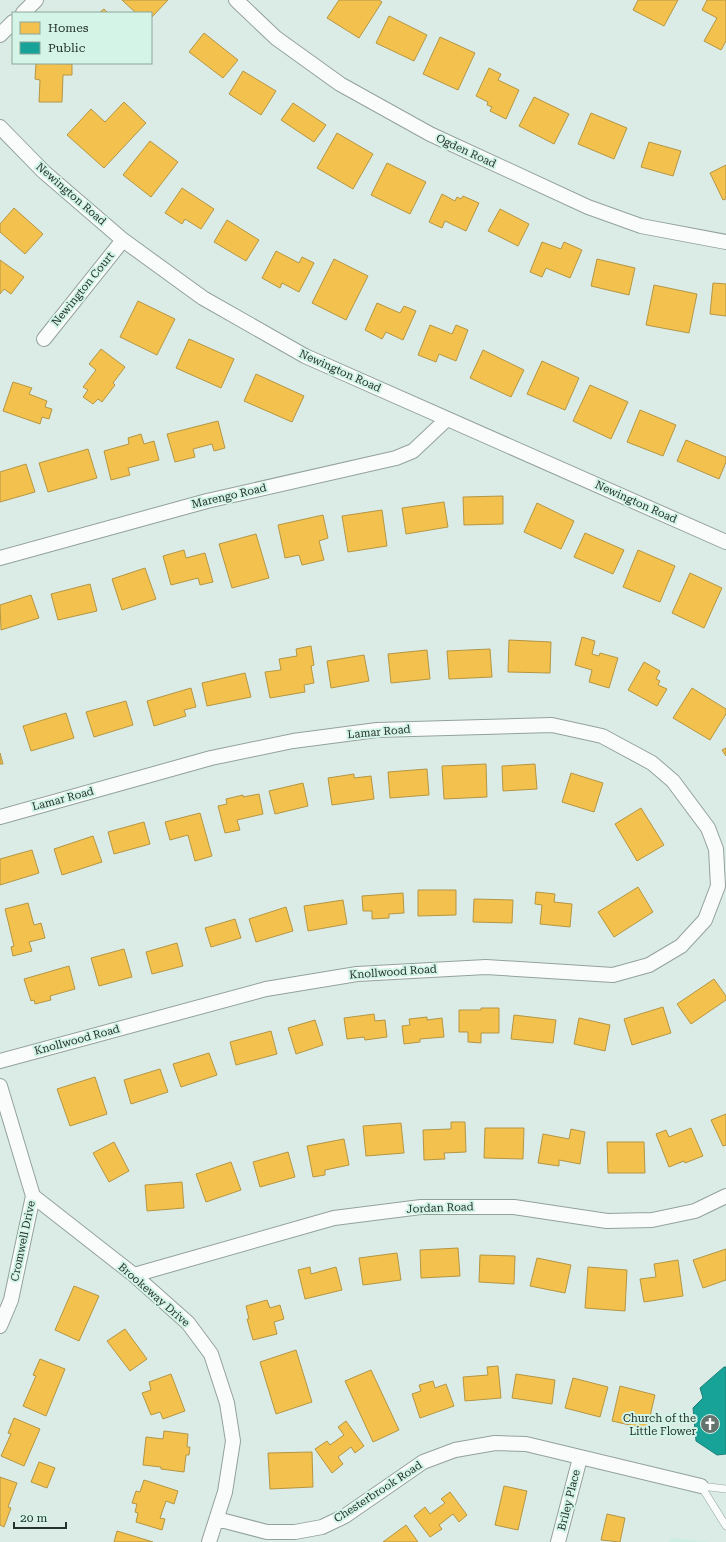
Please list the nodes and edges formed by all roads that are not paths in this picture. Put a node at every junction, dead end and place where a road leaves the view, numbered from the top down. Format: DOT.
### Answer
graph roads {
  1 [pos="36,0"];
  2 [pos="236,0"];
  3 [pos="24,12"];
  4 [pos="12,23"];
  5 [pos="0,35"];
  6 [pos="0,127"];
  7 [pos="123,240"];
  8 [pos="726,242"];
  9 [pos="44,339"];
  10 [pos="447,419"];
  11 [pos="726,542"];
  12 [pos="0,558"];
  13 [pos="0,817"];
  14 [pos="716,848"];
  15 [pos="0,1061"];
  16 [pos="0,1086"];
  17 [pos="33,1196"];
  18 [pos="726,1196"];
  19 [pos="134,1275"];
  20 [pos="0,1326"];
  21 [pos="580,1458"];
  22 [pos="701,1486"];
  23 [pos="726,1489"];
  24 [pos="217,1519"];
  25 [pos="726,1526"];
  26 [pos="210,1542"];
  27 [pos="558,1542"];
  1 -- 3 [label="street"];
  2 -- 8 [label="street, Ogden Road"];
  4 -- 5 [label="street"];
  6 -- 7 [label="street, Newington Road"];
  7 -- 9 [label="street, Newington Court"];
  7 -- 10 [label="street, Newington Road"];
  10 -- 11 [label="street, Newington Road"];
  10 -- 12 [label="street, Marengo Road"];
  13 -- 14 [label="street, Lamar Road"];
  14 -- 15 [label="street, Knollwood Road"];
  16 -- 17 [label="street, Cromwell Drive"];
  17 -- 19 [label="street, Brookeway Drive"];
  17 -- 20 [label="street, Cromwell Drive"];
  18 -- 19 [label="street, Jordan Road"];
  19 -- 24 [label="street, Brookeway Drive"];
  21 -- 22 [label="street, Chesterbrook Road"];
  21 -- 24 [label="street, Chesterbrook Road"];
  21 -- 27 [label="street, Briley Place"];
  22 -- 23 [label="lane"];
  22 -- 25 [label="lane"];
  24 -- 26 [label="street, Brookeway Drive"];
}
